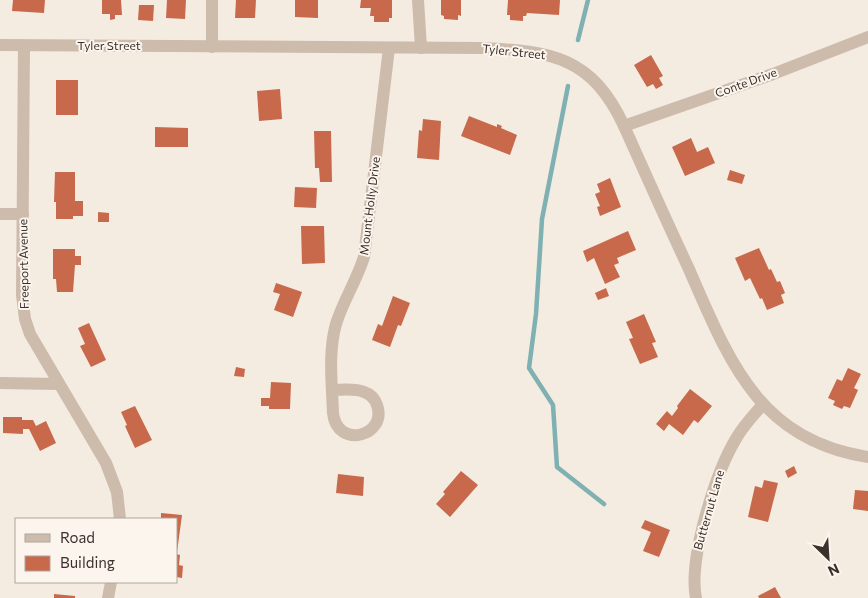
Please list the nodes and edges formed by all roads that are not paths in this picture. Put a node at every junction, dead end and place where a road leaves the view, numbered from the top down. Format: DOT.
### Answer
graph roads {
  1 [pos="212,0"];
  2 [pos="418,0"];
  3 [pos="868,38"];
  4 [pos="0,46"];
  5 [pos="24,46"];
  6 [pos="212,47"];
  7 [pos="389,48"];
  8 [pos="421,48"];
  9 [pos="624,126"];
  10 [pos="0,214"];
  11 [pos="23,214"];
  12 [pos="0,383"];
  13 [pos="59,384"];
  14 [pos="332,390"];
  15 [pos="763,404"];
  16 [pos="868,456"];
  17 [pos="120,518"];
  18 [pos="111,583"];
  19 [pos="108,598"];
  20 [pos="696,598"];
  1 -- 6 [label="street"];
  2 -- 8 [label="street"];
  3 -- 9 [label="street, Conte Drive"];
  4 -- 5 [label="street, Tyler Street"];
  5 -- 6 [label="street, Tyler Street"];
  5 -- 11 [label="street, Freeport Avenue"];
  6 -- 7 [label="street, Tyler Street"];
  7 -- 8 [label="street, Tyler Street"];
  7 -- 14 [label="street, Mount Holly Drive"];
  8 -- 9 [label="street, Tyler Street"];
  9 -- 15 [label="street, Tyler Street"];
  10 -- 11 [label="street"];
  11 -- 13 [label="street, Freeport Avenue"];
  12 -- 13 [label="street"];
  13 -- 17 [label="street, Freeport Avenue"];
  15 -- 16 [label="street, Tyler Street"];
  15 -- 20 [label="street, Butternut Lane"];
  18 -- 19 [label="street"];
}
